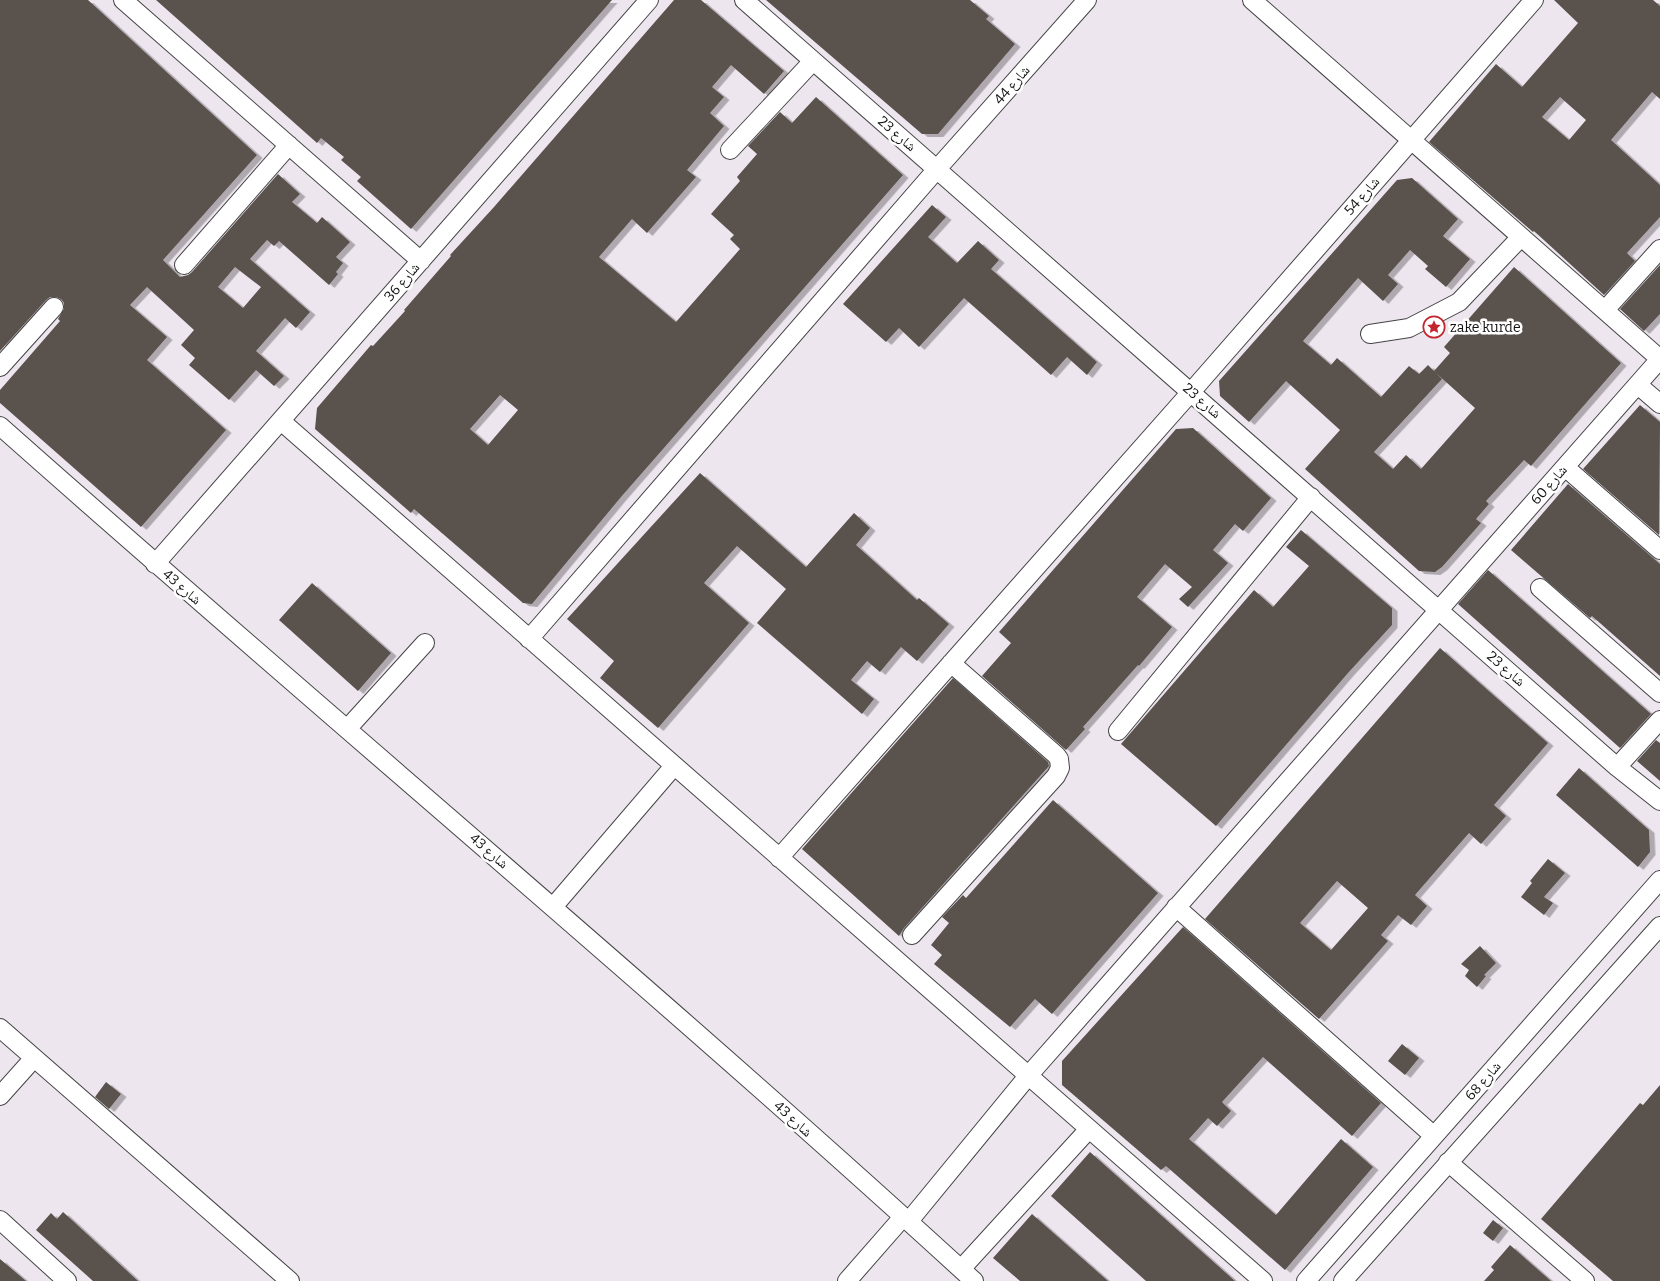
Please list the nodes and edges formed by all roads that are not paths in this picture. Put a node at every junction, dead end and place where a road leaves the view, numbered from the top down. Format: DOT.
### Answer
graph roads {
  1 [pos="123,0"];
  2 [pos="649,0"];
  3 [pos="744,0"];
  4 [pos="1086,0"];
  5 [pos="1252,0"];
  6 [pos="1534,0"];
  7 [pos="813,61"];
  8 [pos="1412,140"];
  9 [pos="289,146"];
  10 [pos="730,150"];
  11 [pos="937,169"];
  12 [pos="1521,236"];
  13 [pos="1660,249"];
  14 [pos="421,260"];
  15 [pos="184,264"];
  16 [pos="54,307"];
  17 [pos="1605,310"];
  18 [pos="1370,334"];
  19 [pos="1660,359"];
  20 [pos="0,367"];
  21 [pos="1638,385"];
  22 [pos="1191,392"];
  23 [pos="1660,404"];
  24 [pos="281,420"];
  25 [pos="0,426"];
  26 [pos="1565,467"];
  27 [pos="1311,497"];
  28 [pos="1660,550"];
  29 [pos="155,564"];
  30 [pos="1540,588"];
  31 [pos="1439,610"];
  32 [pos="529,639"];
  33 [pos="425,643"];
  34 [pos="951,663"];
  35 [pos="1660,693"];
  36 [pos="1660,720"];
  37 [pos="347,729"];
  38 [pos="1118,731"];
  39 [pos="674,766"];
  40 [pos="1617,767"];
  41 [pos="1660,801"];
  42 [pos="779,858"];
  43 [pos="1659,880"];
  44 [pos="553,906"];
  45 [pos="1176,907"];
  46 [pos="1660,926"];
  47 [pos="912,935"];
  48 [pos="0,1028"];
  49 [pos="34,1058"];
  50 [pos="1028,1076"];
  51 [pos="0,1096"];
  52 [pos="1089,1129"];
  53 [pos="1434,1136"];
  54 [pos="1448,1162"];
  55 [pos="906,1219"];
  56 [pos="0,1220"];
  57 [pos="967,1275"];
  58 [pos="67,1281"];
  59 [pos="290,1281"];
  60 [pos="847,1281"];
  61 [pos="1263,1281"];
  62 [pos="1306,1281"];
  63 [pos="1343,1281"];
  64 [pos="1585,1281"];
  1 -- 9 [label="street"];
  2 -- 14 [label="street, شارع 36"];
  3 -- 7 [label="street, شارع 23"];
  4 -- 11 [label="street, شارع 44"];
  5 -- 8 [label="street"];
  6 -- 8 [label="street, شارع 54"];
  7 -- 10 [label="street"];
  7 -- 11 [label="street, شارع 23"];
  8 -- 12 [label="street"];
  8 -- 22 [label="street, شارع 54"];
  9 -- 14 [label="street"];
  9 -- 15 [label="street"];
  11 -- 22 [label="street, شارع 23"];
  11 -- 32 [label="street, شارع 44"];
  12 -- 17 [label="street"];
  12 -- 18 [label="street"];
  13 -- 17 [label="street"];
  14 -- 24 [label="street, شارع 36"];
  16 -- 20 [label="street"];
  17 -- 19 [label="street"];
  19 -- 21 [label="street, شارع 60"];
  21 -- 23 [label="street"];
  21 -- 26 [label="street, شارع 60"];
  22 -- 27 [label="street, شارع 23"];
  22 -- 34 [label="street, شارع 54"];
  24 -- 29 [label="street, شارع 36"];
  24 -- 32 [label="street"];
  25 -- 29 [label="street, شارع 43"];
  26 -- 28 [label="street"];
  26 -- 31 [label="street, شارع 60"];
  27 -- 31 [label="street, شارع 23"];
  27 -- 38 [label="street"];
  29 -- 37 [label="street, شارع 43"];
  30 -- 35 [label="street"];
  31 -- 40 [label="street, شارع 23"];
  31 -- 45 [label="street, شارع 60"];
  32 -- 39 [label="street"];
  33 -- 37 [label="street"];
  34 -- 42 [label="street, شارع 54"];
  34 -- 47 [label="street"];
  36 -- 40 [label="street"];
  37 -- 44 [label="street, شارع 43"];
  39 -- 42 [label="street"];
  39 -- 44 [label="street"];
  40 -- 41 [label="street, شارع 23"];
  42 -- 50 [label="street"];
  43 -- 53 [label="street, شارع 68"];
  44 -- 55 [label="street, شارع 43"];
  45 -- 50 [label="street, شارع 60"];
  45 -- 53 [label="street"];
  46 -- 54 [label="street, شارع 68"];
  48 -- 49 [label="street"];
  49 -- 51 [label="street"];
  49 -- 59 [label="street"];
  50 -- 52 [label="street"];
  50 -- 55 [label="street, شارع 60"];
  52 -- 57 [label="street"];
  52 -- 61 [label="street"];
  53 -- 62 [label="street, شارع 68"];
  54 -- 63 [label="street, شارع 68"];
  54 -- 64 [label="street"];
  55 -- 57 [label="street, شارع 43"];
  55 -- 60 [label="street, شارع 60"];
  56 -- 58 [label="street"];
}
